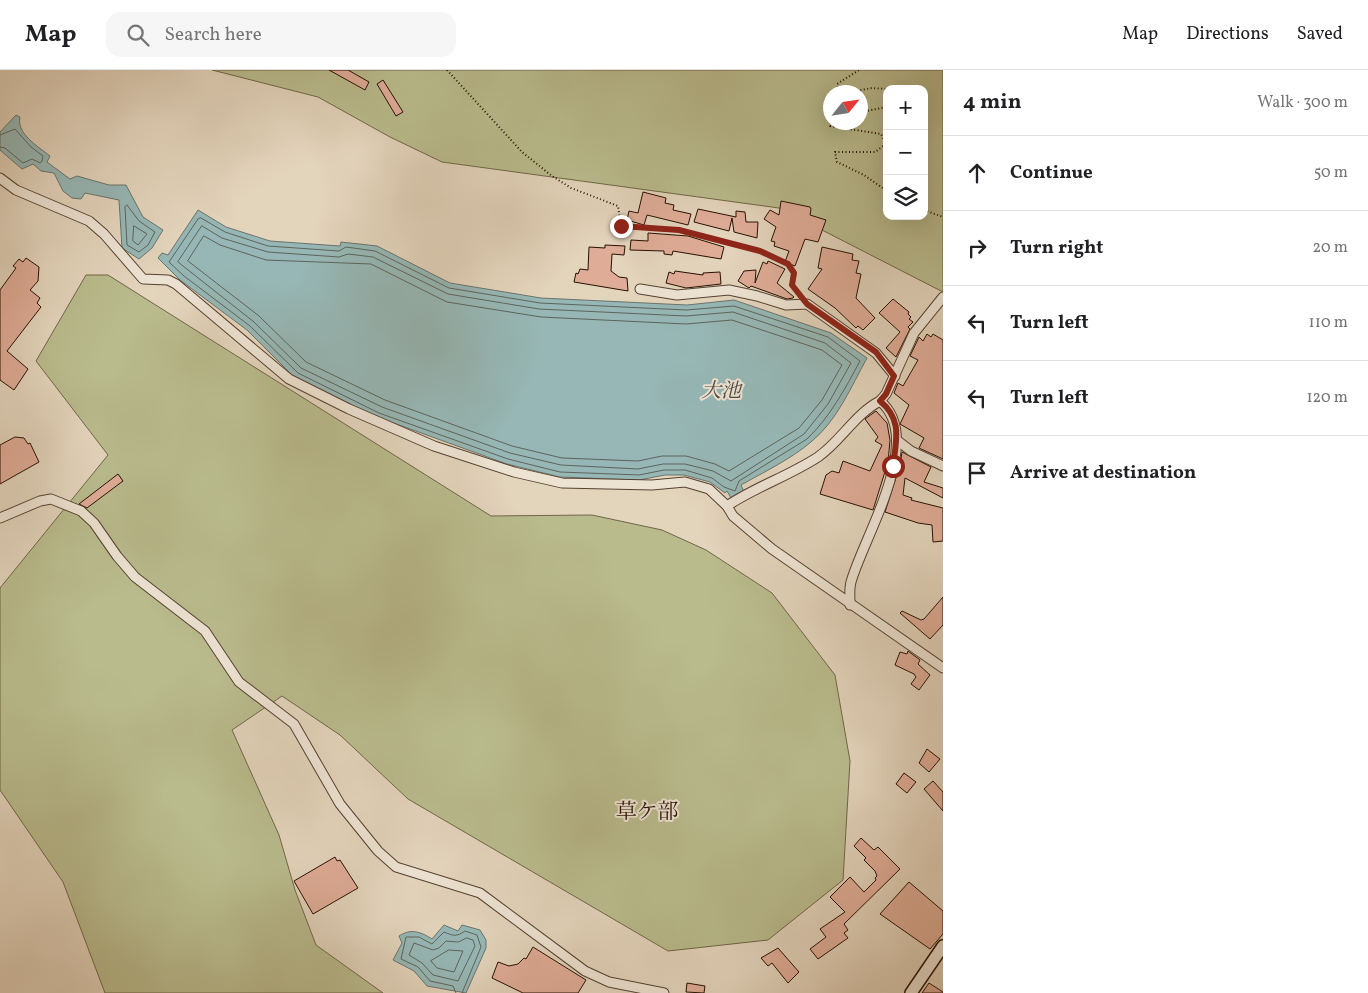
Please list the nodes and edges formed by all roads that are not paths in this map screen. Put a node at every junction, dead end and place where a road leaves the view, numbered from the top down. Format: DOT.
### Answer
graph roads {
  1 [pos="0,178"];
  2 [pos="640,289"];
  3 [pos="943,297"];
  4 [pos="894,376"];
  5 [pos="880,401"];
  6 [pos="898,441"];
  7 [pos="943,466"];
  8 [pos="727,506"];
  9 [pos="0,518"];
  10 [pos="850,604"];
  11 [pos="943,668"];
  12 [pos="943,946"];
  13 [pos="664,993"];
  14 [pos="911,993"];
  1 -- 8 [label="street"];
  2 -- 4 [label="street"];
  3 -- 4 [label="street"];
  4 -- 5 [label="street"];
  5 -- 6 [label="street"];
  5 -- 8 [label="street"];
  6 -- 7 [label="street"];
  6 -- 10 [label="street"];
  8 -- 10 [label="street"];
  9 -- 13 [label="street"];
  10 -- 11 [label="street"];
  12 -- 14 [label="main road"];
}
